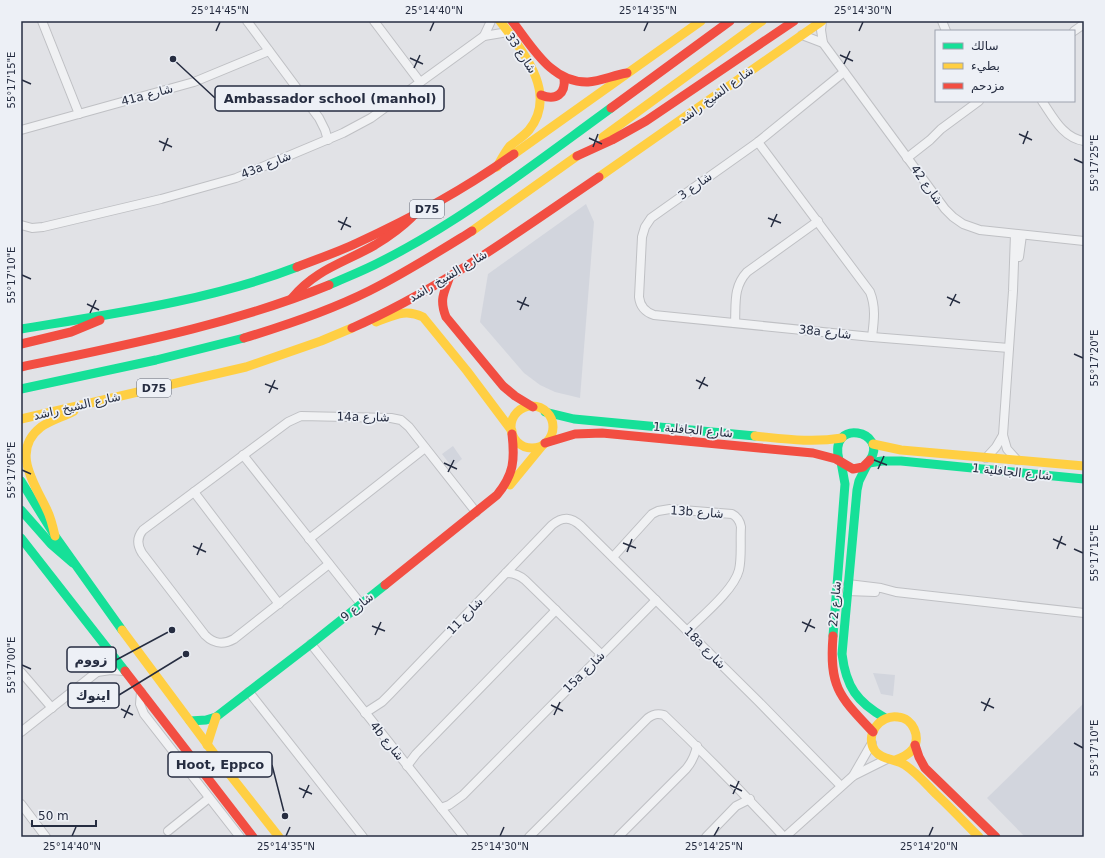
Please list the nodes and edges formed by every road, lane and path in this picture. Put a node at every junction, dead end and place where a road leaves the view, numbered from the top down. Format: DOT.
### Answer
graph roads {
  1 [pos="42,21"];
  2 [pos="247,21"];
  3 [pos="374,21"];
  4 [pos="491,21"];
  5 [pos="500,21"];
  6 [pos="512,21"];
  7 [pos="701,21"];
  8 [pos="730,21"];
  9 [pos="762,21"];
  10 [pos="794,21"];
  11 [pos="822,21"];
  12 [pos="1084,24"];
  13 [pos="1075,30"];
  14 [pos="508,32"];
  15 [pos="802,35"];
  16 [pos="484,36"];
  17 [pos="823,43"];
  18 [pos="269,51"];
  19 [pos="627,73"];
  20 [pos="846,75"];
  21 [pos="564,78"];
  22 [pos="420,82"];
  23 [pos="541,95"];
  24 [pos="978,102"];
  25 [pos="1043,102"];
  26 [pos="79,114"];
  27 [pos="21,130"];
  28 [pos="328,140"];
  29 [pos="1084,141"];
  30 [pos="758,142"];
  31 [pos="906,155"];
  32 [pos="577,156"];
  33 [pos="497,167"];
  34 [pos="412,217"];
  35 [pos="818,221"];
  36 [pos="21,225"];
  37 [pos="1018,234"];
  38 [pos="1084,241"];
  39 [pos="450,276"];
  40 [pos="292,298"];
  41 [pos="643,308"];
  42 [pos="112,314"];
  43 [pos="735,323"];
  44 [pos="21,324"];
  45 [pos="359,324"];
  46 [pos="37,326"];
  47 [pos="21,330"];
  48 [pos="872,337"];
  49 [pos="21,344"];
  50 [pos="1009,348"];
  51 [pos="21,367"];
  52 [pos="58,382"];
  53 [pos="21,389"];
  54 [pos="21,396"];
  55 [pos="81,405"];
  56 [pos="533,406"];
  57 [pos="546,412"];
  58 [pos="21,419"];
  59 [pos="512,433"];
  60 [pos="1003,435"];
  61 [pos="842,438"];
  62 [pos="544,444"];
  63 [pos="873,444"];
  64 [pos="425,448"];
  65 [pos="242,455"];
  66 [pos="986,458"];
  67 [pos="1017,460"];
  68 [pos="840,461"];
  69 [pos="868,464"];
  70 [pos="1084,466"];
  71 [pos="1084,479"];
  72 [pos="21,481"];
  73 [pos="194,492"];
  74 [pos="497,495"];
  75 [pos="21,510"];
  76 [pos="476,512"];
  77 [pos="564,518"];
  78 [pos="55,536"];
  79 [pos="21,538"];
  80 [pos="309,539"];
  81 [pos="613,557"];
  82 [pos="74,563"];
  83 [pos="329,564"];
  84 [pos="506,573"];
  85 [pos="848,587"];
  86 [pos="656,600"];
  87 [pos="279,604"];
  88 [pos="361,604"];
  89 [pos="556,610"];
  90 [pos="1084,613"];
  91 [pos="687,630"];
  92 [pos="311,644"];
  93 [pos="106,648"];
  94 [pos="601,654"];
  95 [pos="124,671"];
  96 [pos="21,672"];
  97 [pos="97,672"];
  98 [pos="21,676"];
  99 [pos="141,692"];
  100 [pos="249,692"];
  101 [pos="49,710"];
  102 [pos="364,713"];
  103 [pos="216,717"];
  104 [pos="885,718"];
  105 [pos="190,721"];
  106 [pos="21,732"];
  107 [pos="873,732"];
  108 [pos="872,743"];
  109 [pos="208,745"];
  110 [pos="697,746"];
  111 [pos="915,746"];
  112 [pos="891,760"];
  113 [pos="407,766"];
  114 [pos="853,776"];
  115 [pos="841,786"];
  116 [pos="209,798"];
  117 [pos="750,799"];
  118 [pos="21,804"];
  119 [pos="441,808"];
  120 [pos="169,832"];
  121 [pos="46,837"];
  122 [pos="240,837"];
  123 [pos="253,837"];
  124 [pos="279,837"];
  125 [pos="363,837"];
  126 [pos="464,837"];
  127 [pos="530,837"];
  128 [pos="618,837"];
  129 [pos="706,837"];
  130 [pos="784,837"];
  131 [pos="979,837"];
  132 [pos="996,837"];
  1 -- 26 [label="street"];
  2 -- 18 [label="street"];
  3 -- 22 [label="street"];
  4 -- 16 [label="street, 43a شارع"];
  5 -- 14 [label="main road, شارع 33"];
  6 -- 21 [label="main road, شارع 33"];
  7 -- 19 [label="main road, D75"];
  8 -- 40 [label="main road"];
  9 -- 32 [label="main road"];
  10 -- 32 [label="main road"];
  11 -- 15 [label="main road, شارع الشيخ راشد / D75"];
  11 -- 17 [label="street"];
  12 -- 13 [label="street"];
  14 -- 16 [label="street, 43a شارع"];
  14 -- 23 [label="main road, شارع 33"];
  15 -- 17 [label="street"];
  15 -- 39 [label="main road, شارع الشيخ راشد / D75"];
  16 -- 22 [label="street, 43a شارع"];
  17 -- 20 [label="street, شارع 42"];
  18 -- 26 [label="street, 41a شارع"];
  18 -- 28 [label="street"];
  19 -- 21 [label="main road, شارع 33"];
  19 -- 33 [label="main road, D75"];
  20 -- 30 [label="street, شارع 3"];
  20 -- 31 [label="street, شارع 42"];
  21 -- 23 [label="main road"];
  22 -- 28 [label="street, 43a شارع"];
  23 -- 33 [label="main road, شارع 33"];
  24 -- 31 [label="street"];
  25 -- 29 [label="street"];
  26 -- 27 [label="street, 41a شارع"];
  28 -- 36 [label="street, 43a شارع"];
  30 -- 35 [label="street"];
  30 -- 41 [label="street, شارع 3"];
  31 -- 37 [label="street, شارع 42"];
  32 -- 52 [label="main road"];
  33 -- 34 [label="main road, D75"];
  34 -- 40 [label="main road"];
  34 -- 42 [label="main road, D75"];
  35 -- 43 [label="street"];
  35 -- 48 [label="street"];
  37 -- 38 [label="street, شارع 42"];
  37 -- 50 [label="street"];
  39 -- 45 [label="main road, شارع الشيخ راشد / D75"];
  39 -- 56 [label="main road"];
  40 -- 51 [label="main road"];
  41 -- 43 [label="street, 38a شارع"];
  42 -- 46 [label="main road, D75"];
  42 -- 49 [label="main road"];
  43 -- 48 [label="street, 38a شارع"];
  44 -- 46 [label="main road"];
  45 -- 55 [label="main road, شارع الشيخ راشد / D75"];
  45 -- 59 [label="main road"];
  46 -- 47 [label="main road, D75"];
  48 -- 50 [label="street, 38a شارع"];
  50 -- 60 [label="street"];
  52 -- 53 [label="main road"];
  52 -- 54 [label="main road"];
  55 -- 58 [label="main road, شارع الشيخ راشد / D75"];
  55 -- 78 [label="main road"];
  56 -- 57 [label="main road"];
  56 -- 59 [label="main road"];
  57 -- 61 [label="main road, شارع الجافلية 1"];
  57 -- 62 [label="main road"];
  59 -- 62 [label="main road"];
  59 -- 74 [label="main road, شارع 9"];
  60 -- 66 [label="street"];
  60 -- 67 [label="street"];
  61 -- 63 [label="main road"];
  61 -- 68 [label="main road"];
  62 -- 68 [label="main road, شارع الجافلية 1"];
  62 -- 74 [label="main road, شارع 9"];
  63 -- 66 [label="main road, شارع الجافلية 1"];
  63 -- 69 [label="main road"];
  64 -- 65 [label="street, 14a شارع"];
  64 -- 76 [label="street, 14a شارع"];
  64 -- 80 [label="street"];
  65 -- 73 [label="street, 14a شارع"];
  65 -- 80 [label="street"];
  66 -- 67 [label="main road, شارع الجافلية 1"];
  67 -- 70 [label="main road, شارع الجافلية 1"];
  68 -- 69 [label="main road"];
  68 -- 107 [label="main road, شارع 22"];
  69 -- 71 [label="main road, شارع الجافلية 1"];
  69 -- 85 [label="main road, شارع 22"];
  72 -- 78 [label="main road"];
  73 -- 87 [label="street"];
  73 -- 87 [label="street, 14a شارع"];
  74 -- 76 [label="main road, شارع 9"];
  75 -- 82 [label="main road"];
  76 -- 88 [label="main road, شارع 9"];
  77 -- 81 [label="street, 18a شارع"];
  77 -- 84 [label="street, شارع 11"];
  78 -- 82 [label="main road"];
  79 -- 93 [label="main road"];
  80 -- 83 [label="street"];
  81 -- 86 [label="street, 18a شارع"];
  81 -- 91 [label="street, 13b شارع"];
  82 -- 105 [label="main road"];
  83 -- 87 [label="street"];
  83 -- 88 [label="street"];
  84 -- 89 [label="street"];
  84 -- 102 [label="street, شارع 11"];
  85 -- 90 [label="street"];
  85 -- 104 [label="main road, شارع 22"];
  86 -- 91 [label="street, 18a شارع"];
  86 -- 94 [label="street, 15a شارع"];
  88 -- 92 [label="main road, شارع 9"];
  89 -- 94 [label="street"];
  89 -- 113 [label="street"];
  91 -- 115 [label="street, 18a شارع"];
  92 -- 100 [label="main road, شارع 9"];
  92 -- 102 [label="street, 4b شارع"];
  93 -- 95 [label="main road"];
  93 -- 97 [label="street"];
  94 -- 119 [label="street, 15a شارع"];
  95 -- 97 [label="street"];
  95 -- 99 [label="main road"];
  96 -- 101 [label="street"];
  97 -- 101 [label="street"];
  98 -- 101 [label="street"];
  99 -- 116 [label="street"];
  99 -- 123 [label="main road"];
  100 -- 103 [label="main road, شارع 9"];
  100 -- 125 [label="street"];
  101 -- 106 [label="street"];
  102 -- 113 [label="street, 4b شارع"];
  103 -- 105 [label="main road, شارع 9"];
  103 -- 109 [label="main road"];
  104 -- 107 [label="main road"];
  104 -- 111 [label="main road"];
  105 -- 109 [label="main road"];
  107 -- 108 [label="main road"];
  108 -- 112 [label="main road"];
  108 -- 114 [label="street"];
  109 -- 124 [label="main road"];
  110 -- 117 [label="street"];
  110 -- 127 [label="street"];
  110 -- 128 [label="street"];
  111 -- 112 [label="main road"];
  111 -- 132 [label="main road"];
  112 -- 114 [label="street"];
  112 -- 131 [label="main road"];
  113 -- 119 [label="street, 4b شارع"];
  114 -- 115 [label="street"];
  115 -- 130 [label="street"];
  116 -- 120 [label="street"];
  116 -- 122 [label="street"];
  117 -- 129 [label="street"];
  117 -- 130 [label="street"];
  118 -- 121 [label="street"];
  119 -- 126 [label="street, 4b شارع"];
}
